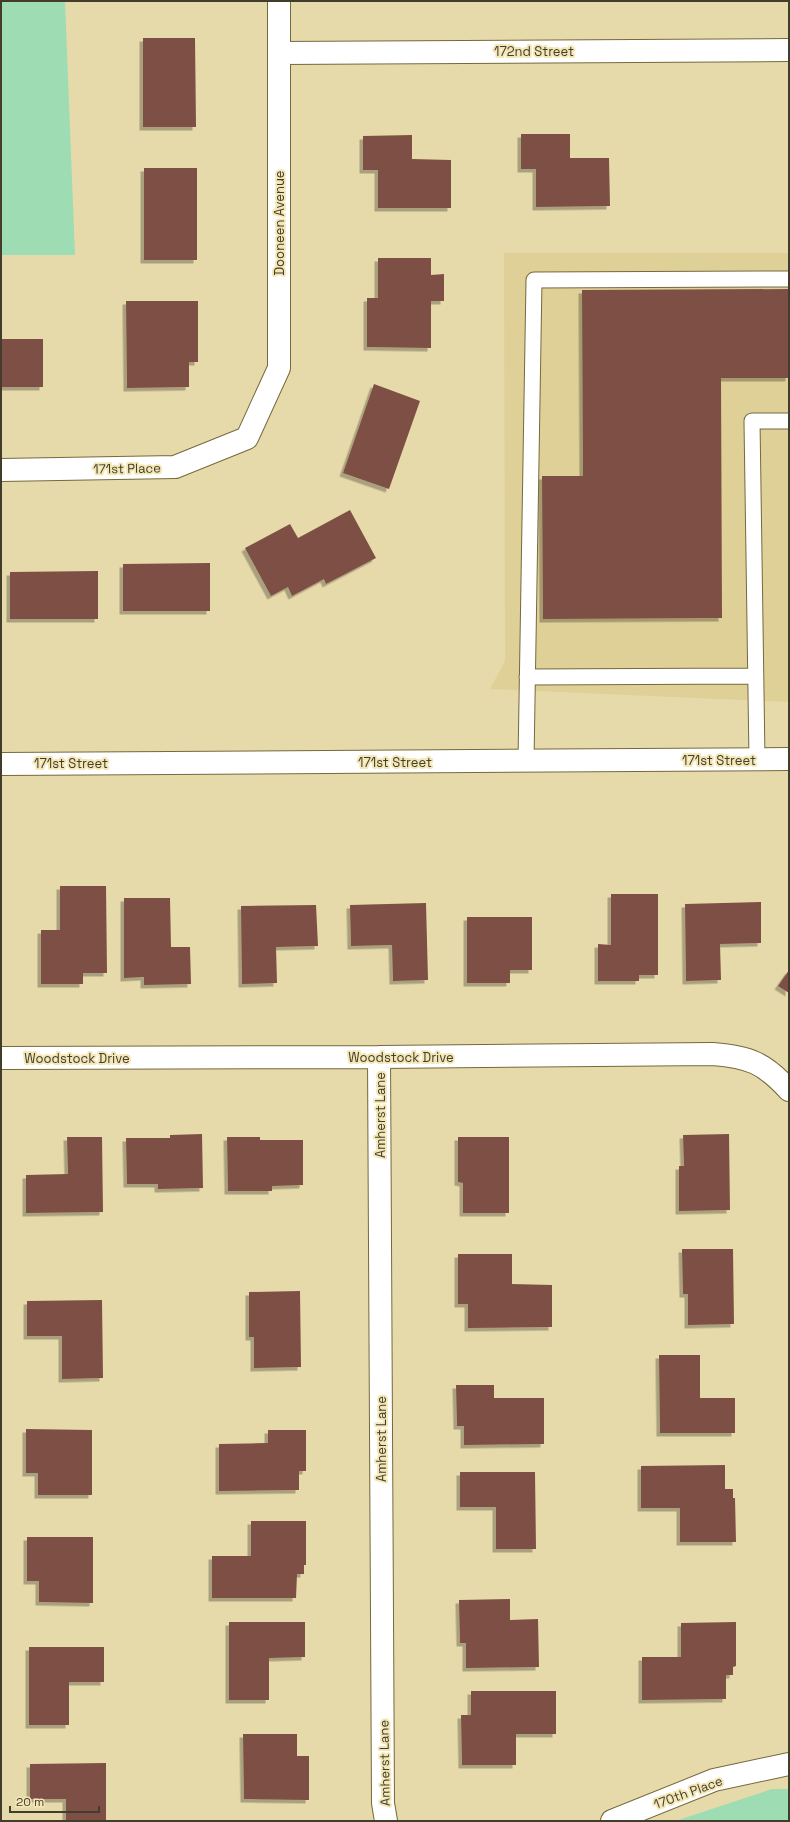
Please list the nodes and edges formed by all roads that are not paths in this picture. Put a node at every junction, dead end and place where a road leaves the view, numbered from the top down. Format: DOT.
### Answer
graph roads {
  1 [pos="279,1"];
  2 [pos="789,50"];
  3 [pos="280,53"];
  4 [pos="789,279"];
  5 [pos="789,421"];
  6 [pos="247,438"];
  7 [pos="1,470"];
  8 [pos="755,676"];
  9 [pos="527,677"];
  10 [pos="789,759"];
  11 [pos="757,760"];
  12 [pos="526,761"];
  13 [pos="1,764"];
  14 [pos="379,1057"];
  15 [pos="1,1058"];
  16 [pos="789,1090"];
  17 [pos="789,1764"];
  18 [pos="386,1821"];
  19 [pos="612,1821"];
  1 -- 3 [label="street, Dooneen Avenue"];
  2 -- 3 [label="street, 172nd Street"];
  3 -- 6 [label="street, Dooneen Avenue"];
  4 -- 9 [label="lane"];
  5 -- 8 [label="lane"];
  6 -- 7 [label="street, 171st Place"];
  8 -- 9 [label="lane"];
  8 -- 11 [label="lane"];
  9 -- 12 [label="lane"];
  10 -- 11 [label="street, 171st Street"];
  11 -- 12 [label="street, 171st Street"];
  12 -- 13 [label="street, 171st Street"];
  14 -- 15 [label="street, Woodstock Drive"];
  14 -- 16 [label="street, Woodstock Drive"];
  14 -- 18 [label="street, Amherst Lane"];
  17 -- 19 [label="street, 170th Place"];
}
